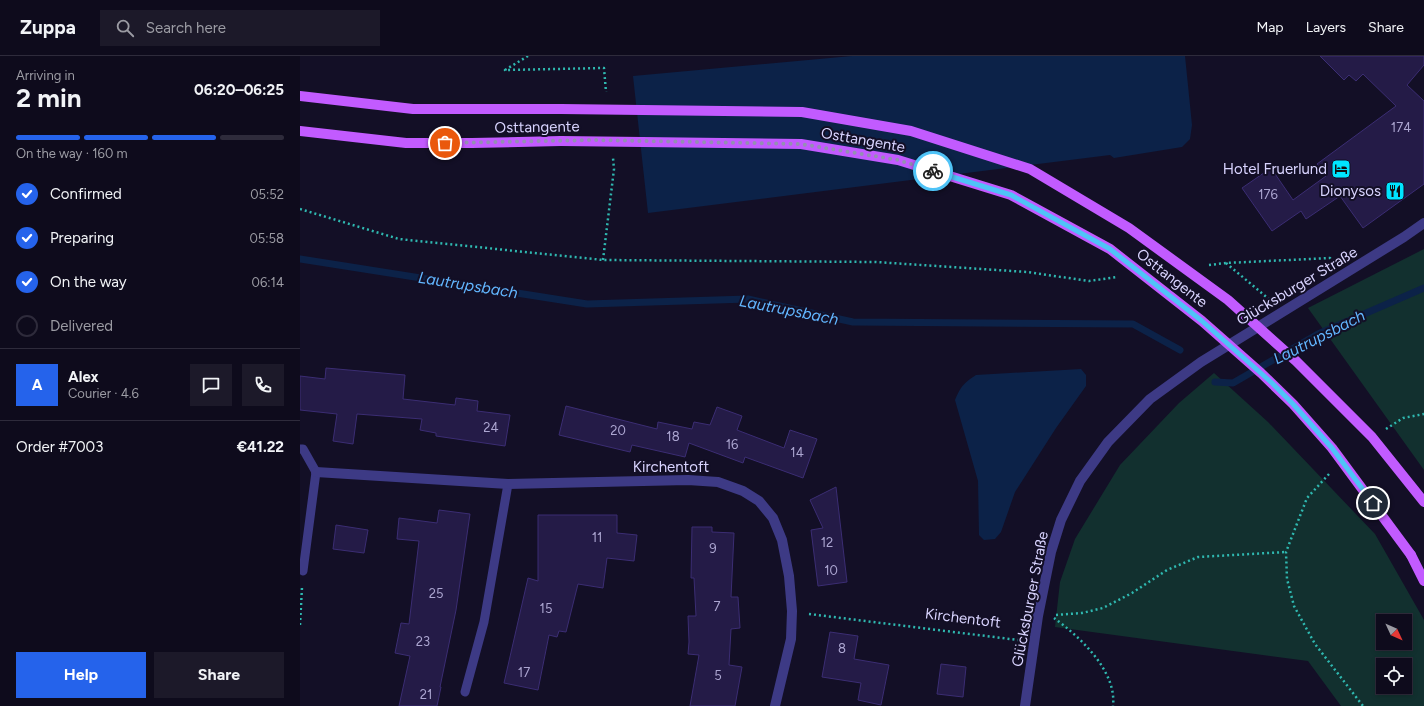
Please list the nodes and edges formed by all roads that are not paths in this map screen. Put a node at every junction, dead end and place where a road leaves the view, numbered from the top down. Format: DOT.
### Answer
graph roads {
  1 [pos="300,96"];
  2 [pos="300,131"];
  3 [pos="1424,222"];
  4 [pos="300,449"];
  5 [pos="316,472"];
  6 [pos="508,484"];
  7 [pos="1424,502"];
  8 [pos="303,571"];
  9 [pos="1424,581"];
  10 [pos="465,692"];
  11 [pos="775,706"];
  12 [pos="1025,706"];
  1 -- 7 [label="main road, Osttangente, bridge"];
  2 -- 9 [label="main road, Osttangente, bridge"];
  3 -- 12 [label="street, Glücksburger Straße"];
  4 -- 5 [label="lane"];
  5 -- 6 [label="street, Kirchentoft"];
  5 -- 8 [label="lane"];
  6 -- 10 [label="lane"];
  6 -- 11 [label="street, Kirchentoft"];
}
